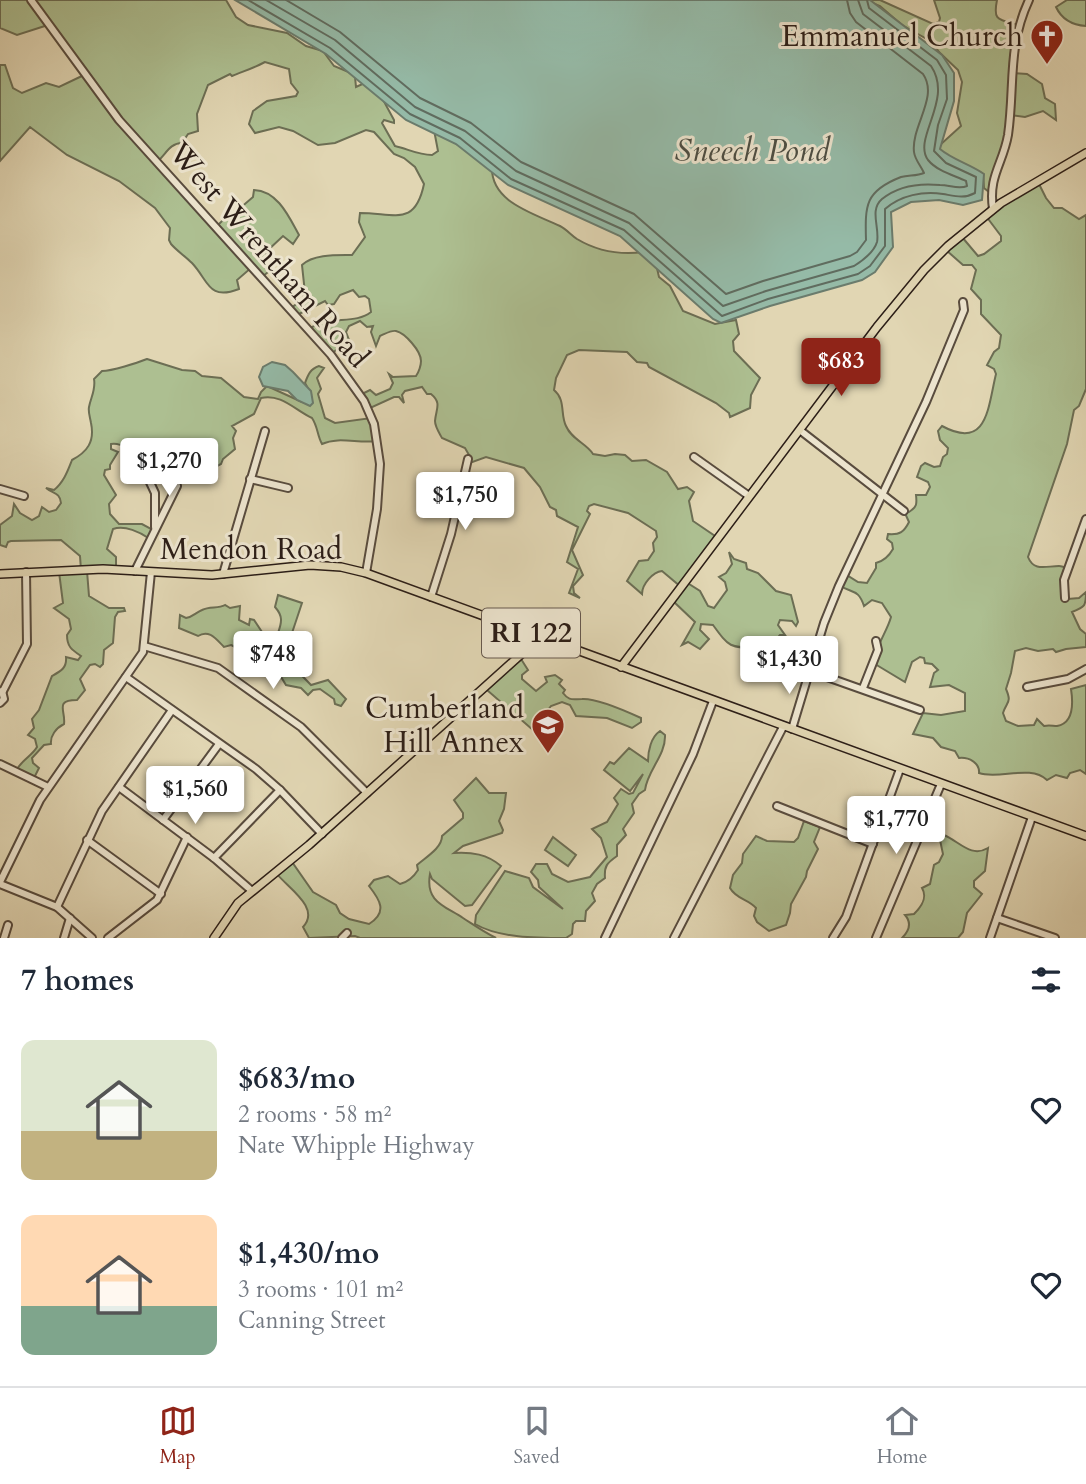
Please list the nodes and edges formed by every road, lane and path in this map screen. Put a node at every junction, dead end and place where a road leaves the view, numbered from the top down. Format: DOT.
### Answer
graph roads {
  1 [pos="31,0"];
  2 [pos="1029,0"];
  3 [pos="1086,153"];
  4 [pos="993,209"];
  5 [pos="963,302"];
  6 [pos="265,431"];
  7 [pos="801,431"];
  8 [pos="694,457"];
  9 [pos="468,459"];
  10 [pos="147,476"];
  11 [pos="250,478"];
  12 [pos="177,486"];
  13 [pos="288,488"];
  14 [pos="0,489"];
  15 [pos="882,493"];
  16 [pos="24,496"];
  17 [pos="749,496"];
  18 [pos="904,511"];
  19 [pos="1086,519"];
  20 [pos="155,528"];
  21 [pos="135,571"];
  22 [pos="26,572"];
  23 [pos="151,572"];
  24 [pos="366,573"];
  25 [pos="0,574"];
  26 [pos="223,574"];
  27 [pos="431,597"];
  28 [pos="1065,598"];
  29 [pos="537,635"];
  30 [pos="876,641"];
  31 [pos="144,646"];
  32 [pos="633,650"];
  33 [pos="621,667"];
  34 [pos="1086,669"];
  35 [pos="810,671"];
  36 [pos="640,673"];
  37 [pos="126,677"];
  38 [pos="1027,687"];
  39 [pos="863,688"];
  40 [pos="1,691"];
  41 [pos="713,701"];
  42 [pos="0,703"];
  43 [pos="172,710"];
  44 [pos="920,710"];
  45 [pos="783,727"];
  46 [pos="792,729"];
  47 [pos="219,744"];
  48 [pos="0,764"];
  49 [pos="900,769"];
  50 [pos="941,784"];
  51 [pos="48,787"];
  52 [pos="119,787"];
  53 [pos="280,790"];
  54 [pos="368,793"];
  55 [pos="777,806"];
  56 [pos="1032,817"];
  57 [pos="163,820"];
  58 [pos="322,834"];
  59 [pos="1086,836"];
  60 [pos="187,837"];
  61 [pos="87,840"];
  62 [pos="873,844"];
  63 [pos="214,858"];
  64 [pos="0,883"];
  65 [pos="252,891"];
  66 [pos="161,894"];
  67 [pos="57,907"];
  68 [pos="70,918"];
  69 [pos="997,918"];
  70 [pos="8,925"];
  71 [pos="4,938"];
  72 [pos="64,938"];
  73 [pos="92,938"];
  74 [pos="108,938"];
  75 [pos="214,938"];
  76 [pos="605,938"];
  77 [pos="674,938"];
  78 [pos="833,938"];
  79 [pos="876,938"];
  80 [pos="990,938"];
  81 [pos="1055,938"];
  1 -- 24 [label="street, West Wrentham Road"];
  2 -- 4 [label="street"];
  3 -- 4 [label="main road"];
  4 -- 7 [label="main road"];
  5 -- 15 [label="street"];
  6 -- 11 [label="street"];
  7 -- 15 [label="street"];
  7 -- 17 [label="main road"];
  8 -- 17 [label="street"];
  9 -- 27 [label="street"];
  10 -- 20 [label="street"];
  11 -- 13 [label="street"];
  11 -- 26 [label="street"];
  12 -- 20 [label="street"];
  14 -- 16 [label="street"];
  15 -- 18 [label="street"];
  15 -- 35 [label="street"];
  17 -- 32 [label="main road"];
  19 -- 28 [label="street"];
  20 -- 21 [label="street"];
  21 -- 22 [label="main road, Mendon Road / RI 122"];
  21 -- 23 [label="main road, Mendon Road / RI 122"];
  22 -- 25 [label="main road, Mendon Road / RI 122"];
  22 -- 40 [label="street"];
  23 -- 26 [label="main road, Mendon Road / RI 122"];
  23 -- 31 [label="street"];
  24 -- 26 [label="main road, Mendon Road / RI 122"];
  24 -- 27 [label="main road, Mendon Road / RI 122"];
  27 -- 29 [label="main road, Mendon Road / RI 122"];
  29 -- 33 [label="main road, Mendon Road / RI 122"];
  29 -- 54 [label="main road"];
  30 -- 39 [label="street"];
  31 -- 37 [label="street"];
  31 -- 54 [label="street"];
  32 -- 33 [label="main road"];
  32 -- 36 [label="main road"];
  33 -- 36 [label="main road, Mendon Road / RI 122"];
  34 -- 38 [label="street"];
  35 -- 39 [label="street"];
  35 -- 46 [label="street"];
  36 -- 41 [label="main road, Mendon Road / RI 122"];
  37 -- 43 [label="street"];
  37 -- 51 [label="street"];
  39 -- 44 [label="street"];
  40 -- 42 [label="street"];
  41 -- 45 [label="main road, Mendon Road / RI 122"];
  41 -- 76 [label="street"];
  43 -- 47 [label="street"];
  43 -- 52 [label="street"];
  45 -- 46 [label="main road, Mendon Road / RI 122"];
  45 -- 77 [label="street"];
  46 -- 49 [label="main road, Mendon Road / RI 122"];
  47 -- 53 [label="street"];
  47 -- 57 [label="street"];
  48 -- 51 [label="street"];
  49 -- 50 [label="main road, Mendon Road / RI 122"];
  49 -- 62 [label="street"];
  50 -- 56 [label="main road, Mendon Road / RI 122"];
  50 -- 79 [label="street"];
  51 -- 64 [label="street"];
  52 -- 57 [label="street"];
  52 -- 61 [label="street"];
  53 -- 58 [label="street"];
  53 -- 63 [label="street"];
  54 -- 58 [label="main road"];
  55 -- 62 [label="street"];
  56 -- 59 [label="main road, Mendon Road / RI 122"];
  56 -- 69 [label="street"];
  57 -- 60 [label="street"];
  58 -- 65 [label="main road"];
  60 -- 63 [label="street"];
  60 -- 66 [label="street"];
  61 -- 66 [label="street"];
  61 -- 67 [label="street"];
  62 -- 78 [label="street"];
  63 -- 65 [label="street"];
  64 -- 67 [label="street"];
  65 -- 75 [label="main road"];
  66 -- 74 [label="street"];
  67 -- 68 [label="street"];
  68 -- 72 [label="street"];
  68 -- 73 [label="street"];
  69 -- 80 [label="street"];
  69 -- 81 [label="street"];
  70 -- 71 [label="street"];
}
